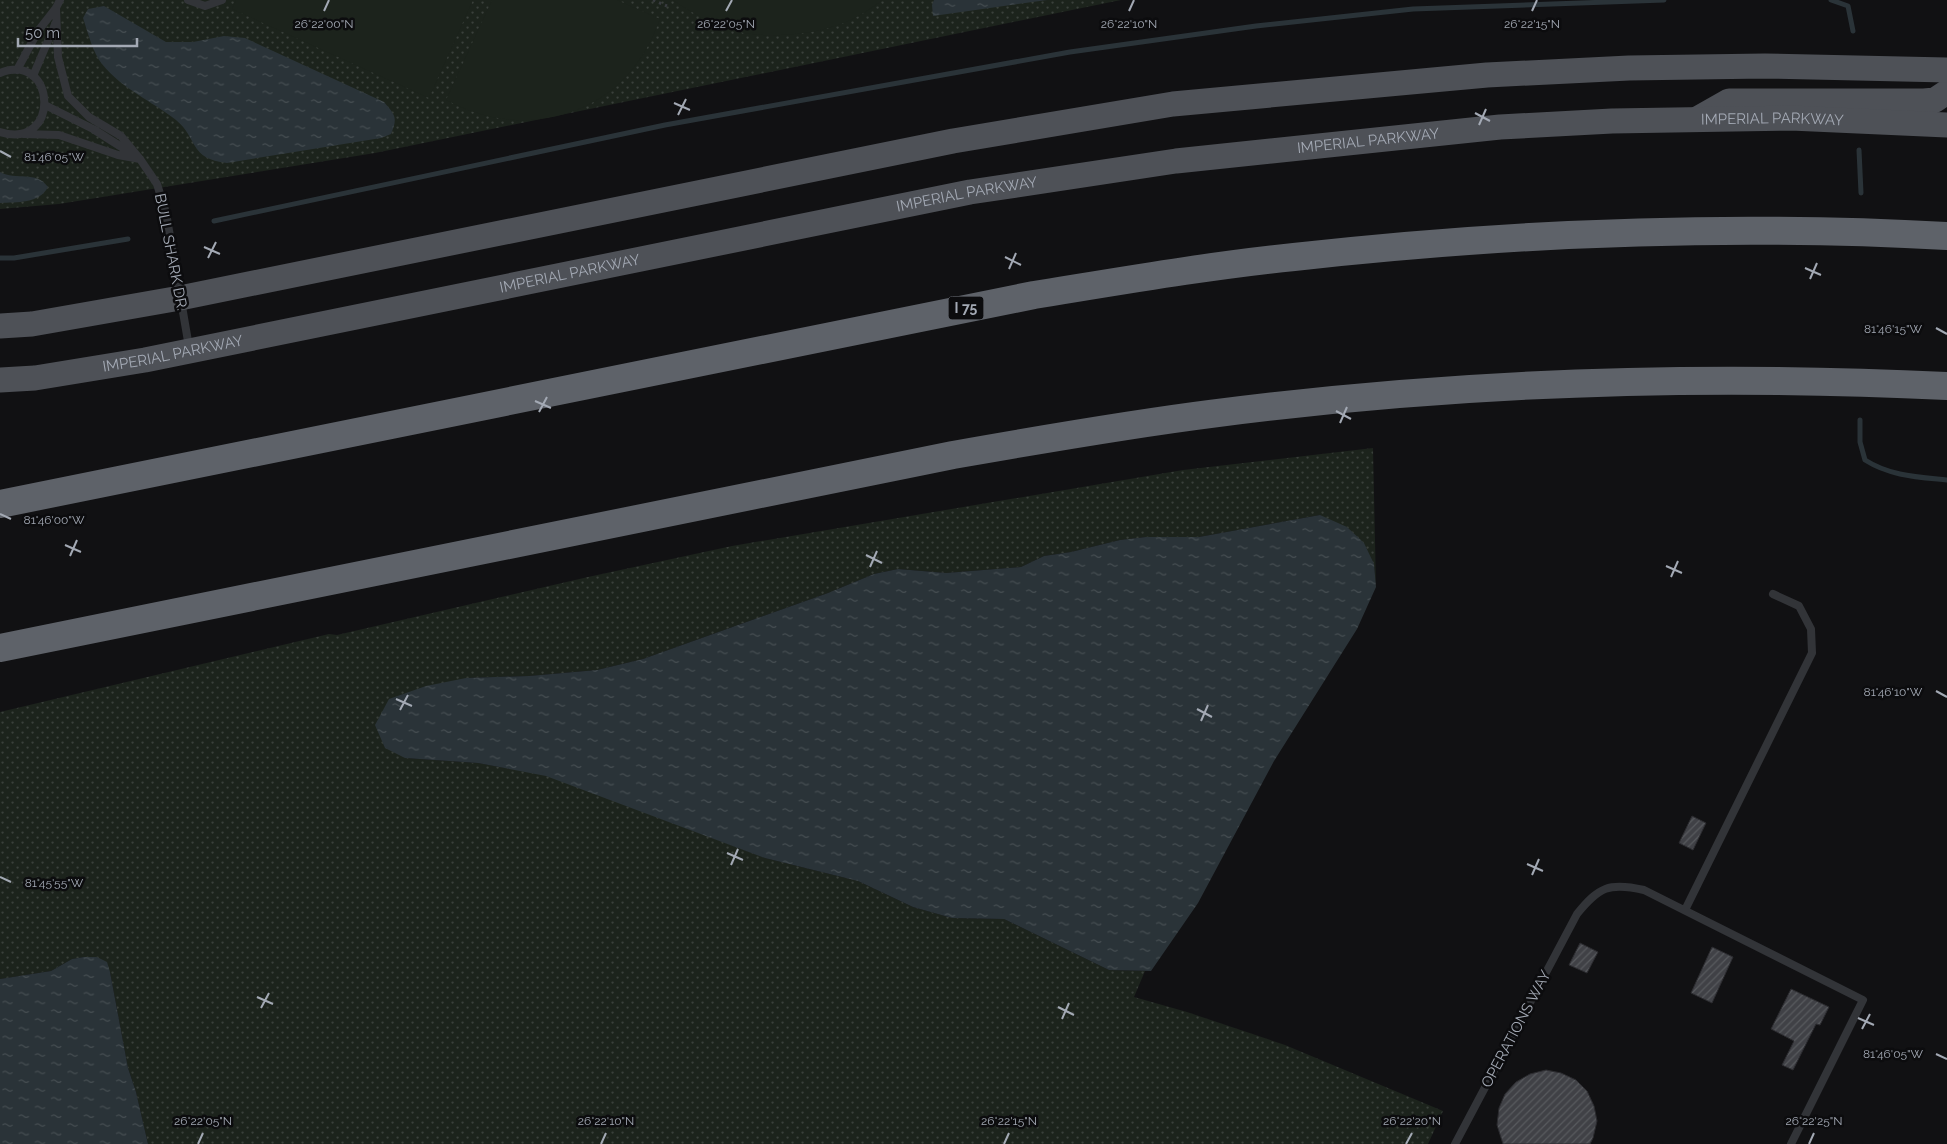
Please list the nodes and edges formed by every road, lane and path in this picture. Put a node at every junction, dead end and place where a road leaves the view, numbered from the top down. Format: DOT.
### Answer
graph roads {
  1 [pos="60,0"];
  2 [pos="188,0"];
  3 [pos="222,0"];
  4 [pos="654,0"];
  5 [pos="667,6"];
  6 [pos="56,8"];
  7 [pos="57,19"];
  8 [pos="17,70"];
  9 [pos="1947,70"];
  10 [pos="0,73"];
  11 [pos="33,76"];
  12 [pos="1947,92"];
  13 [pos="45,105"];
  14 [pos="1697,120"];
  15 [pos="1947,125"];
  16 [pos="0,132"];
  17 [pos="22,134"];
  18 [pos="140,158"];
  19 [pos="1947,236"];
  20 [pos="180,298"];
  21 [pos="0,326"];
  22 [pos="190,350"];
  23 [pos="0,380"];
  24 [pos="1947,386"];
  25 [pos="0,504"];
  26 [pos="1774,594"];
  27 [pos="0,648"];
  28 [pos="1685,910"];
  29 [pos="1455,1144"];
  30 [pos="1791,1144"];
  1 -- 6 [label="lane"];
  2 -- 3 [label="lane"];
  4 -- 5 [label="path"];
  6 -- 7 [label="lane, BULL SHARK DR."];
  6 -- 8 [label="lane"];
  7 -- 11 [label="lane"];
  7 -- 18 [label="lane, BULL SHARK DR."];
  8 -- 10 [label="lane"];
  8 -- 11 [label="lane"];
  9 -- 20 [label="main road"];
  11 -- 13 [label="lane"];
  12 -- 14 [label="main road"];
  13 -- 17 [label="lane"];
  13 -- 18 [label="lane"];
  14 -- 15 [label="main road, IMPERIAL PARKWAY"];
  14 -- 22 [label="main road, IMPERIAL PARKWAY"];
  16 -- 17 [label="lane"];
  17 -- 18 [label="lane"];
  18 -- 20 [label="lane, BULL SHARK DR."];
  19 -- 25 [label="highway, I 75"];
  20 -- 21 [label="main road"];
  20 -- 22 [label="lane, BULL SHARK DR."];
  22 -- 23 [label="main road, IMPERIAL PARKWAY"];
  24 -- 27 [label="highway"];
  26 -- 28 [label="lane"];
  28 -- 29 [label="lane, OPERATIONS WAY"];
  28 -- 30 [label="lane, OPERATIONS WAY"];
}
